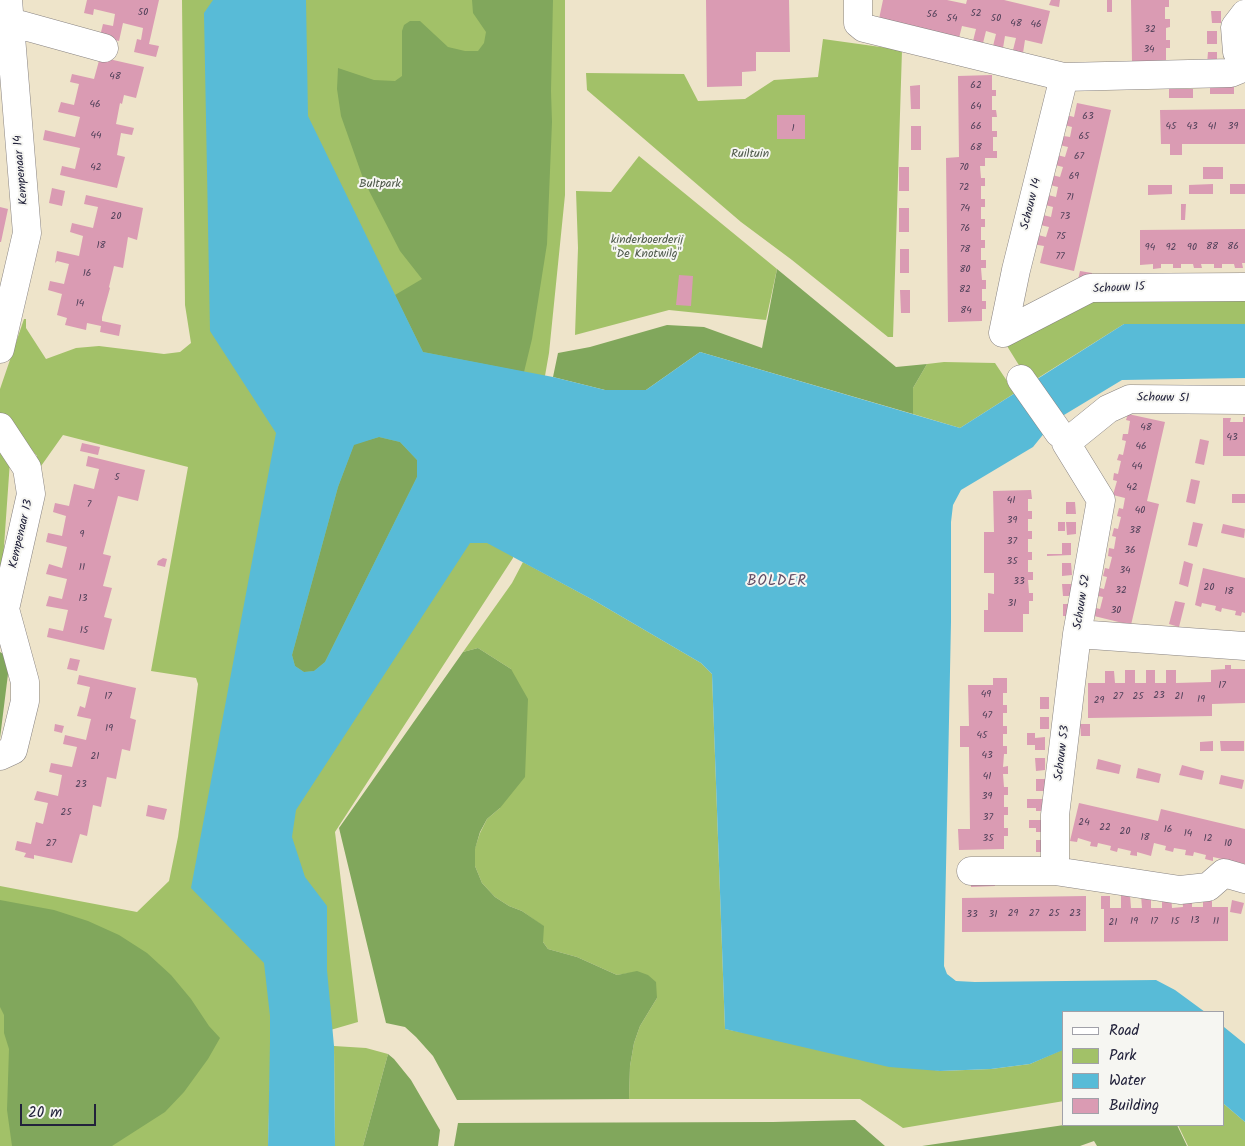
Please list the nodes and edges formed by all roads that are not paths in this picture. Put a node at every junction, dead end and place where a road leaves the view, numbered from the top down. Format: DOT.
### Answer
graph roads {
  1 [pos="858,0"];
  2 [pos="9,11"];
  3 [pos="1245,14"];
  4 [pos="104,48"];
  5 [pos="1245,57"];
  6 [pos="6,62"];
  7 [pos="1245,67"];
  8 [pos="1064,76"];
  9 [pos="8,274"];
  10 [pos="1245,287"];
  11 [pos="4,313"];
  12 [pos="1003,333"];
  13 [pos="0,349"];
  14 [pos="1021,379"];
  15 [pos="1245,400"];
  16 [pos="0,427"];
  17 [pos="1063,438"];
  18 [pos="1076,634"];
  19 [pos="1245,646"];
  20 [pos="0,756"];
  21 [pos="970,871"];
  22 [pos="1055,871"];
  23 [pos="1245,879"];
  1 -- 8 [label="street"];
  2 -- 4 [label="street, Kempenaar 14"];
  2 -- 6 [label="street, Kempenaar 14"];
  3 -- 5 [label="street"];
  6 -- 9 [label="street, Kempenaar 14"];
  7 -- 8 [label="street"];
  8 -- 12 [label="street, Schouw 14"];
  9 -- 11 [label="street, Kempenaar 14"];
  10 -- 12 [label="street, Schouw 15"];
  11 -- 13 [label="street, Kempenaar 14"];
  14 -- 17 [label="street, Schouw 52"];
  15 -- 17 [label="street, Schouw 51"];
  16 -- 20 [label="street, Kempenaar 13"];
  17 -- 18 [label="street, Schouw 52"];
  18 -- 19 [label="street, Schouw 52"];
  18 -- 22 [label="street, Schouw 53"];
  21 -- 22 [label="street"];
  22 -- 23 [label="street"];
}
